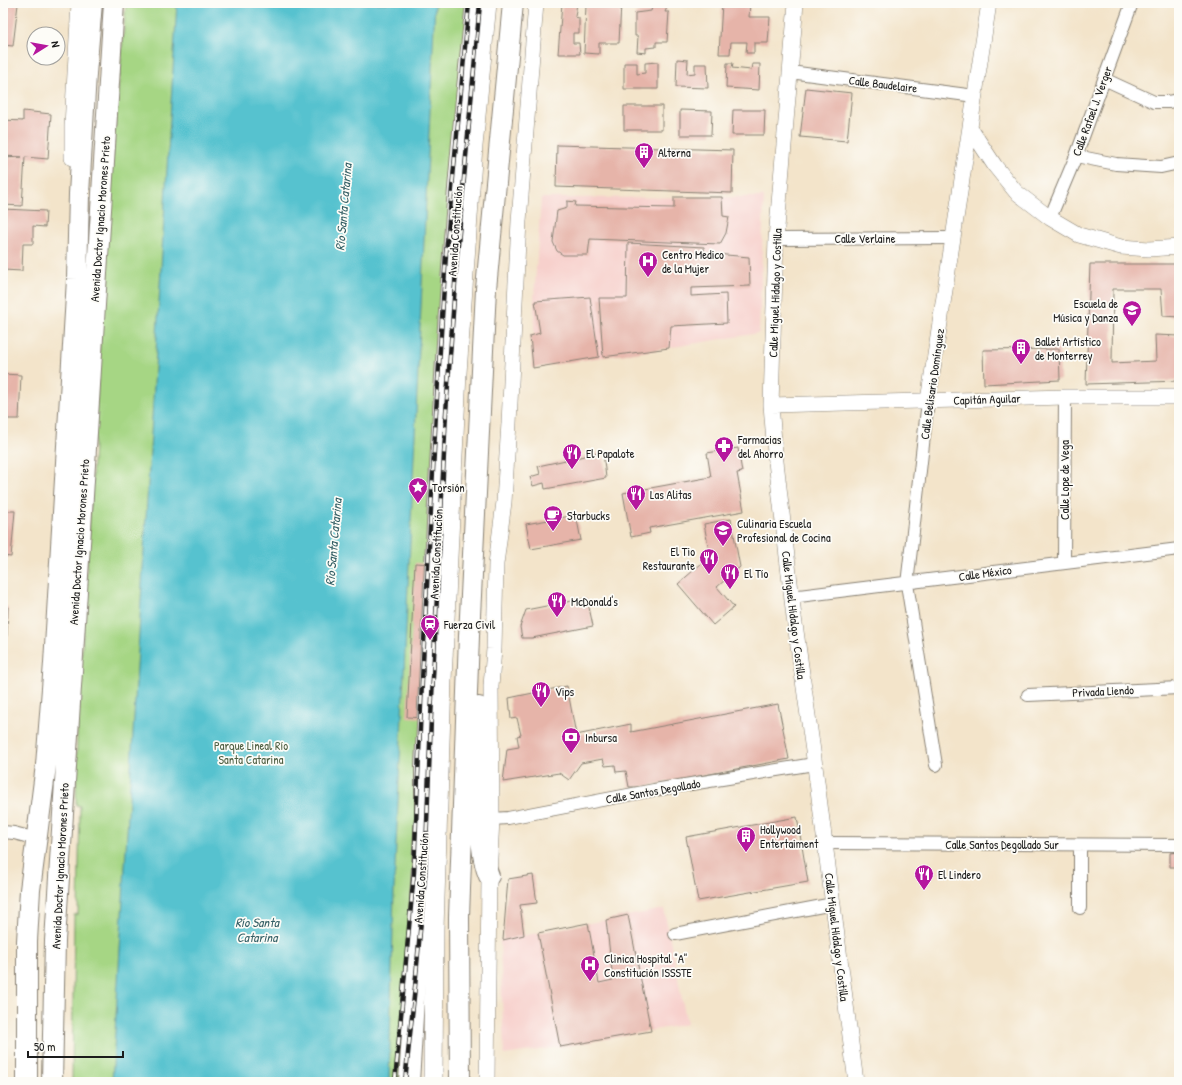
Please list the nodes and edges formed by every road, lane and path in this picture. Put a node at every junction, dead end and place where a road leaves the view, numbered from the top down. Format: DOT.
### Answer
graph roads {
  1 [pos="79,3"];
  2 [pos="92,3"];
  3 [pos="114,3"];
  4 [pos="476,3"];
  5 [pos="487,3"];
  6 [pos="513,3"];
  7 [pos="536,3"];
  8 [pos="796,3"];
  9 [pos="989,3"];
  10 [pos="1132,3"];
  11 [pos="790,72"];
  12 [pos="1104,79"];
  13 [pos="975,96"];
  14 [pos="1179,100"];
  15 [pos="970,128"];
  16 [pos="1076,156"];
  17 [pos="1179,163"];
  18 [pos="79,194"];
  19 [pos="1050,218"];
  20 [pos="953,238"];
  21 [pos="776,239"];
  22 [pos="1179,247"];
  23 [pos="1065,397"];
  24 [pos="1179,397"];
  25 [pos="928,401"];
  26 [pos="771,405"];
  27 [pos="1179,549"];
  28 [pos="1064,562"];
  29 [pos="907,584"];
  30 [pos="791,597"];
  31 [pos="469,636"];
  32 [pos="1179,688"];
  33 [pos="1028,695"];
  34 [pos="814,764"];
  35 [pos="936,765"];
  36 [pos="492,819"];
  37 [pos="3,832"];
  38 [pos="37,839"];
  39 [pos="825,843"];
  40 [pos="1080,845"];
  41 [pos="1179,845"];
  42 [pos="489,876"];
  43 [pos="833,904"];
  44 [pos="1080,908"];
  45 [pos="675,934"];
  46 [pos="432,1078"];
  47 [pos="27,1082"];
  48 [pos="52,1082"];
  49 [pos="409,1082"];
  50 [pos="460,1082"];
  51 [pos="487,1082"];
  52 [pos="856,1082"];
  1 -- 18 [label="street, Avenida Doctor Ignacio Morones Prieto"];
  2 -- 18 [label="highway, Avenida Doctor Ignacio Morones Prieto"];
  3 -- 48 [label="highway, Avenida Doctor Ignacio Morones Prieto"];
  4 -- 49 [label="highway, Avenida Constitución"];
  5 -- 46 [label="main road, Avenida Constitución"];
  6 -- 31 [label="highway"];
  7 -- 36 [label="street"];
  8 -- 11 [label="street, Calle Miguel Hidalgo y Costilla"];
  9 -- 13 [label="street, Calle Belisario Domínguez"];
  10 -- 12 [label="street, Calle Rafael J. Verger"];
  11 -- 13 [label="street, Calle Baudelaire"];
  11 -- 21 [label="street, Calle Miguel Hidalgo y Costilla"];
  12 -- 14 [label="street"];
  12 -- 16 [label="street, Calle Rafael J. Verger"];
  13 -- 15 [label="street, Calle Belisario Domínguez"];
  15 -- 19 [label="street"];
  15 -- 20 [label="street, Calle Belisario Domínguez"];
  16 -- 17 [label="street"];
  16 -- 19 [label="street, Calle Rafael J. Verger"];
  18 -- 38 [label="highway, Avenida Doctor Ignacio Morones Prieto"];
  19 -- 22 [label="street"];
  20 -- 21 [label="street, Calle Verlaine"];
  20 -- 25 [label="street, Calle Belisario Domínguez"];
  21 -- 26 [label="street, Calle Miguel Hidalgo y Costilla"];
  23 -- 24 [label="street, Capitán Aguilar"];
  23 -- 25 [label="street, Capitán Aguilar"];
  23 -- 28 [label="street, Calle Lope de Vega"];
  25 -- 26 [label="street, Capitán Aguilar"];
  25 -- 29 [label="street, Calle Belisario Domínguez"];
  26 -- 30 [label="street, Calle Miguel Hidalgo y Costilla"];
  27 -- 28 [label="street, Calle México"];
  28 -- 29 [label="street, Calle México"];
  29 -- 30 [label="street, Calle México"];
  29 -- 35 [label="street, Calle Belisario Domínguez"];
  30 -- 34 [label="street, Calle Miguel Hidalgo y Costilla"];
  31 -- 42 [label="highway"];
  31 -- 50 [label="highway"];
  32 -- 33 [label="street, Privada Liendo"];
  34 -- 36 [label="street, Calle Santos Degollado"];
  34 -- 39 [label="street, Calle Miguel Hidalgo y Costilla"];
  36 -- 42 [label="street"];
  37 -- 38 [label="street"];
  38 -- 47 [label="highway, Avenida Doctor Ignacio Morones Prieto"];
  39 -- 40 [label="street, Calle Santos Degollado Sur"];
  39 -- 43 [label="street, Calle Miguel Hidalgo y Costilla"];
  40 -- 41 [label="street, Calle Santos Degollado Sur"];
  40 -- 44 [label="street"];
  42 -- 51 [label="street"];
  43 -- 45 [label="street"];
  43 -- 52 [label="street, Calle Miguel Hidalgo y Costilla"];
}
